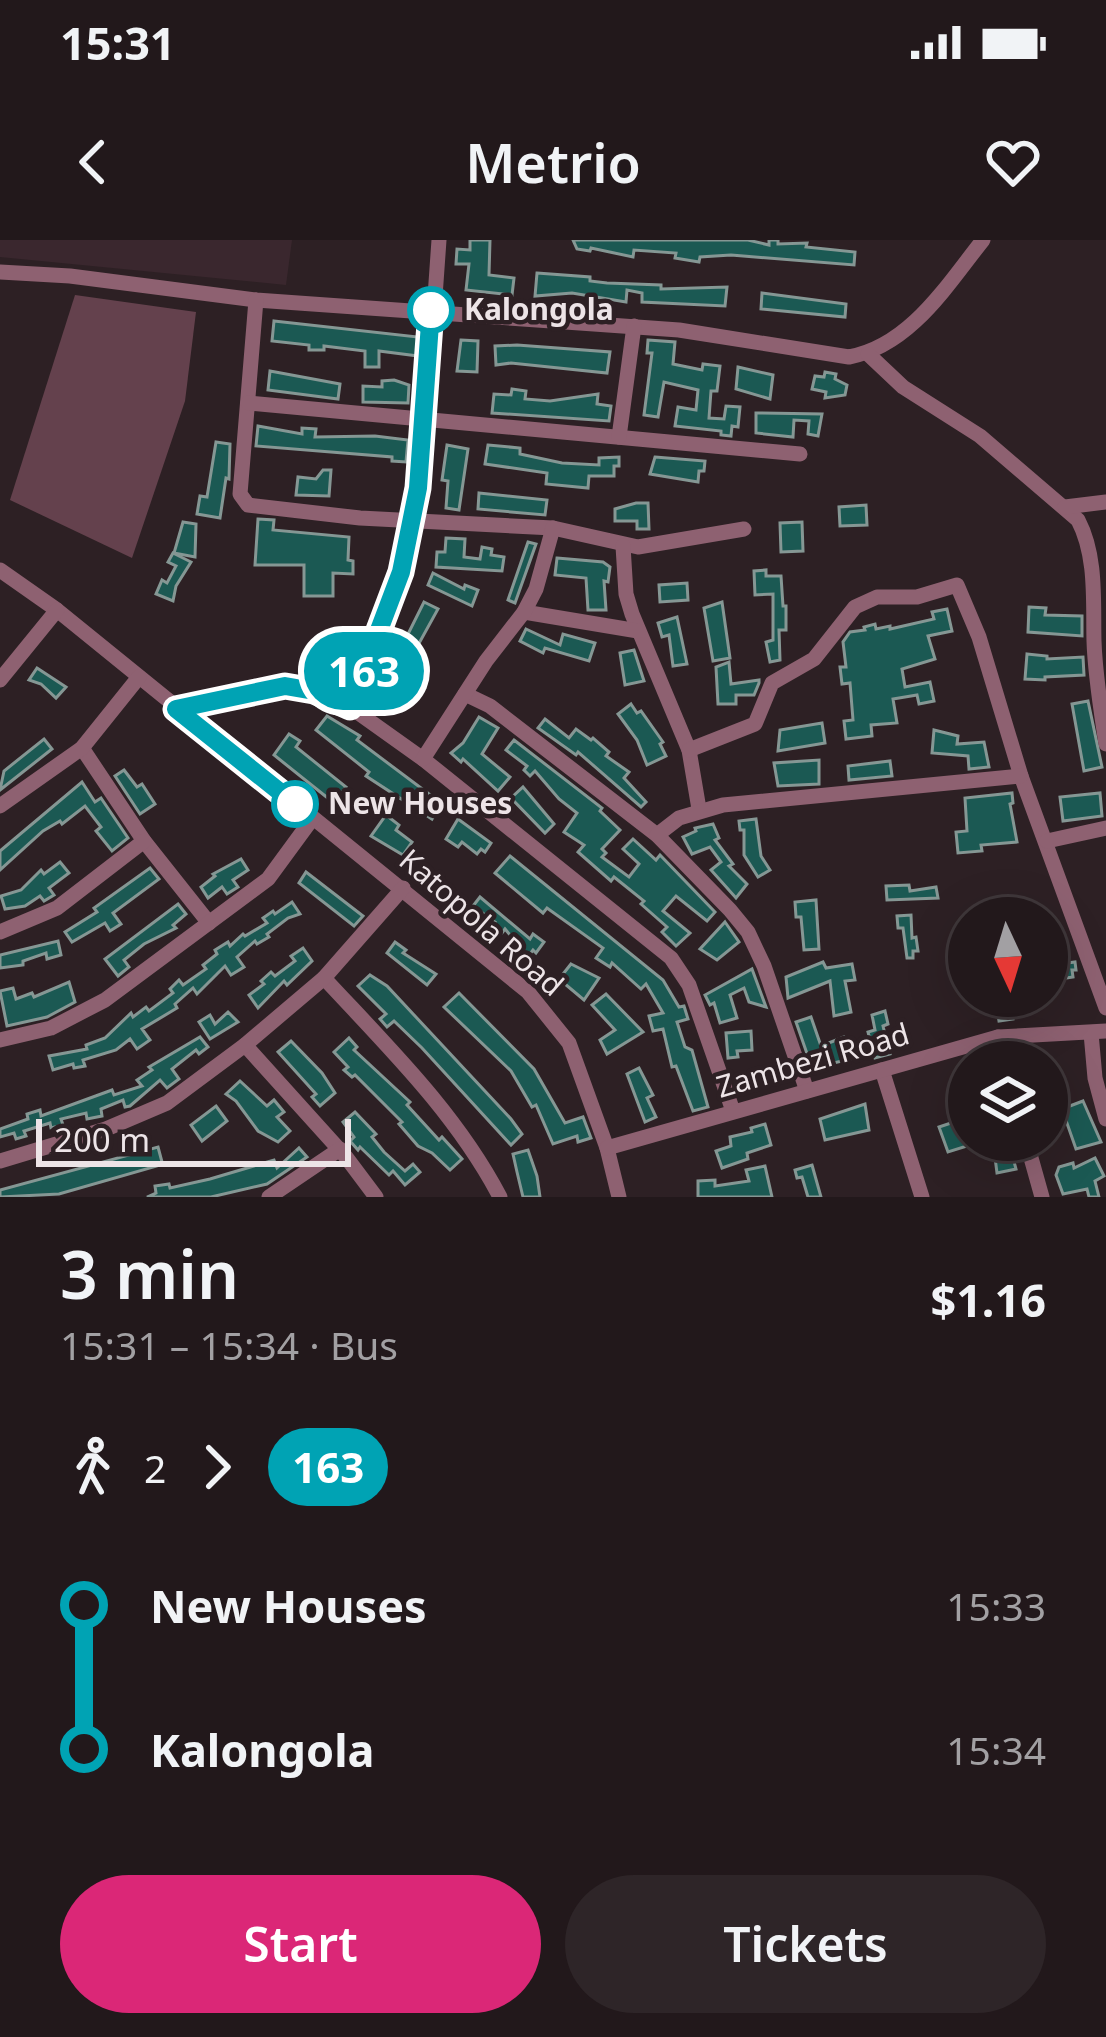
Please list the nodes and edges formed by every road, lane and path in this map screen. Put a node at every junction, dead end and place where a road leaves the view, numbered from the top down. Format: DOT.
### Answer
graph roads {
  1 [pos="439,240"];
  2 [pos="974,243"];
  3 [pos="0,272"];
  4 [pos="256,300"];
  5 [pos="431,310"];
  6 [pos="634,326"];
  7 [pos="868,354"];
  8 [pos="248,404"];
  9 [pos="426,419"];
  10 [pos="619,437"];
  11 [pos="800,454"];
  12 [pos="1106,502"];
  13 [pos="1065,507"];
  14 [pos="411,519"];
  15 [pos="553,528"];
  16 [pos="744,529"];
  17 [pos="623,546"];
  18 [pos="0,569"];
  19 [pos="57,610"];
  20 [pos="524,612"];
  21 [pos="638,631"];
  22 [pos="139,677"];
  23 [pos="0,680"];
  24 [pos="465,694"];
  25 [pos="350,707"];
  26 [pos="176,709"];
  27 [pos="1106,745"];
  28 [pos="82,748"];
  29 [pos="689,750"];
  30 [pos="423,759"];
  31 [pos="1022,776"];
  32 [pos="0,806"];
  33 [pos="700,809"];
  34 [pos="312,819"];
  35 [pos="1106,828"];
  36 [pos="657,835"];
  37 [pos="1047,841"];
  38 [pos="144,842"];
  39 [pos="403,888"];
  40 [pos="208,923"];
  41 [pos="0,932"];
  42 [pos="324,978"];
  43 [pos="1106,1008"];
  44 [pos="1098,1032"];
  45 [pos="998,1037"];
  46 [pos="0,1040"];
  47 [pos="999,1041"];
  48 [pos="245,1045"];
  49 [pos="882,1070"];
  50 [pos="807,1091"];
  51 [pos="733,1111"];
  52 [pos="1106,1119"];
  53 [pos="607,1148"];
  54 [pos="340,1149"];
  55 [pos="0,1161"];
  56 [pos="1032,1161"];
  57 [pos="613,1196"];
  58 [pos="269,1197"];
  59 [pos="376,1197"];
  60 [pos="500,1197"];
  61 [pos="922,1197"];
  62 [pos="1042,1197"];
  1 -- 5 [label="street"];
  2 -- 7 [label="street"];
  3 -- 4 [label="street"];
  4 -- 5 [label="street"];
  4 -- 8 [label="street"];
  5 -- 6 [label="street"];
  5 -- 9 [label="street"];
  6 -- 7 [label="street"];
  6 -- 10 [label="street"];
  7 -- 13 [label="street"];
  8 -- 9 [label="street"];
  8 -- 14 [label="street"];
  9 -- 10 [label="street"];
  9 -- 14 [label="street"];
  10 -- 11 [label="street"];
  12 -- 13 [label="street"];
  13 -- 27 [label="street"];
  14 -- 15 [label="street"];
  14 -- 25 [label="street"];
  15 -- 17 [label="street"];
  15 -- 20 [label="street"];
  16 -- 17 [label="street"];
  17 -- 21 [label="street"];
  18 -- 19 [label="street, Katopola Road"];
  19 -- 22 [label="street, Katopola Road"];
  19 -- 23 [label="street"];
  20 -- 21 [label="street"];
  20 -- 24 [label="street"];
  21 -- 29 [label="street"];
  22 -- 26 [label="street, Katopola Road"];
  22 -- 28 [label="street"];
  24 -- 30 [label="street"];
  24 -- 36 [label="street"];
  25 -- 26 [label="street"];
  25 -- 30 [label="street"];
  26 -- 34 [label="street, Katopola Road"];
  28 -- 32 [label="street"];
  28 -- 38 [label="street"];
  29 -- 31 [label="street"];
  29 -- 33 [label="street"];
  30 -- 51 [label="street"];
  31 -- 33 [label="street"];
  31 -- 37 [label="street"];
  33 -- 36 [label="street"];
  34 -- 39 [label="street, Katopola Road"];
  34 -- 40 [label="street"];
  35 -- 37 [label="street"];
  36 -- 50 [label="street"];
  37 -- 43 [label="street"];
  38 -- 40 [label="street"];
  38 -- 41 [label="street"];
  39 -- 42 [label="street"];
  39 -- 53 [label="street, Katopola Road"];
  40 -- 46 [label="street"];
  42 -- 48 [label="street"];
  42 -- 60 [label="street"];
  44 -- 45 [label="street, Zambezi Road"];
  44 -- 52 [label="street"];
  45 -- 47 [label="street"];
  45 -- 49 [label="street, Zambezi Road"];
  48 -- 54 [label="street"];
  48 -- 55 [label="street"];
  49 -- 50 [label="street, Zambezi Road"];
  49 -- 61 [label="street"];
  50 -- 51 [label="street, Zambezi Road"];
  51 -- 53 [label="street, Zambezi Road"];
  53 -- 57 [label="street, Katopola Road"];
  54 -- 58 [label="street"];
  54 -- 59 [label="street"];
  56 -- 62 [label="street"];
}
